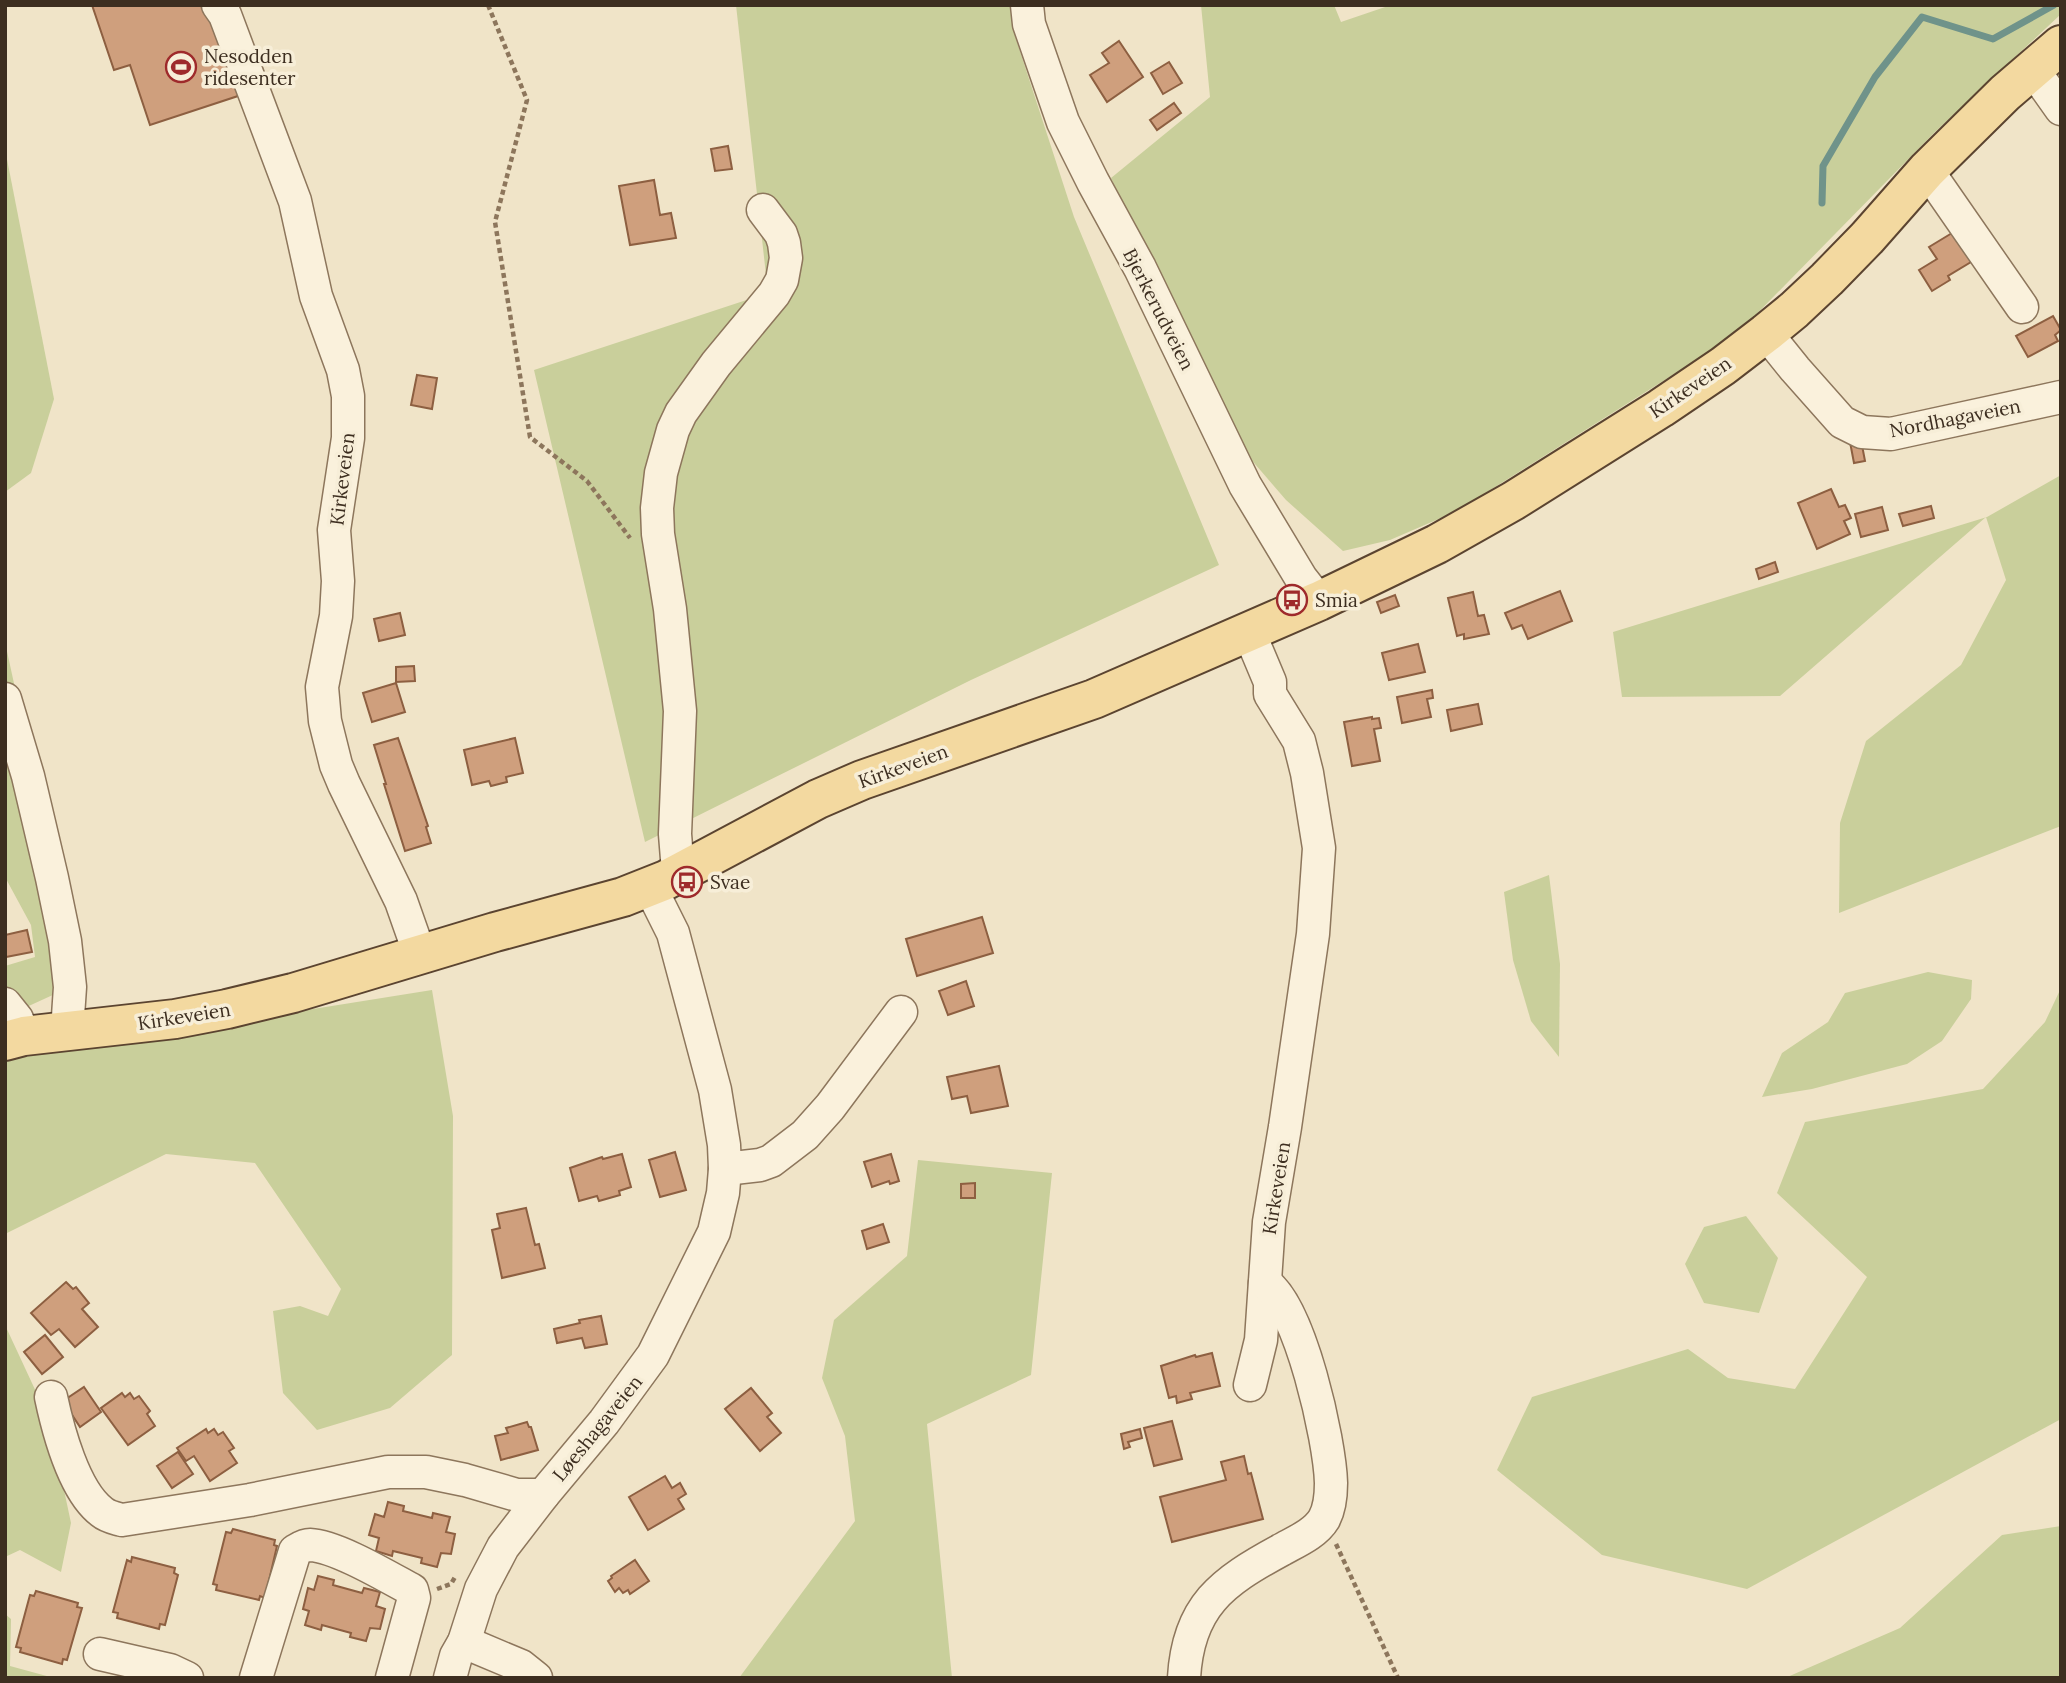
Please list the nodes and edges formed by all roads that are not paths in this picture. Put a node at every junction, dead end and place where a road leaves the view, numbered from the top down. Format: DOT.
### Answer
graph roads {
  1 [pos="218,5"];
  2 [pos="1027,5"];
  3 [pos="2046,56"];
  4 [pos="2061,110"];
  5 [pos="1927,170"];
  6 [pos="763,209"];
  7 [pos="2022,307"];
  8 [pos="1766,333"];
  9 [pos="2061,397"];
  10 [pos="1319,601"];
  11 [pos="1249,632"];
  12 [pos="5,699"];
  13 [pos="667,879"];
  14 [pos="420,955"];
  15 [pos="5,1004"];
  16 [pos="901,1012"];
  17 [pos="67,1031"];
  18 [pos="15,1039"];
  19 [pos="724,1169"];
  20 [pos="1265,1283"];
  21 [pos="1250,1385"];
  22 [pos="51,1397"];
  23 [pos="542,1495"];
  24 [pos="464,1642"];
  25 [pos="100,1654"];
  26 [pos="187,1678"];
  27 [pos="257,1678"];
  28 [pos="392,1678"];
  29 [pos="450,1678"];
  30 [pos="536,1678"];
  31 [pos="1184,1678"];
  1 -- 14 [label="street, Kirkeveien"];
  2 -- 10 [label="street, Bjerkerudveien"];
  3 -- 4 [label="street"];
  3 -- 5 [label="main road, Kirkeveien"];
  5 -- 7 [label="street"];
  5 -- 8 [label="main road, Kirkeveien"];
  6 -- 13 [label="street"];
  8 -- 9 [label="street, Nordhagaveien"];
  8 -- 10 [label="main road, Kirkeveien"];
  10 -- 11 [label="main road, Kirkeveien"];
  11 -- 13 [label="main road, Kirkeveien"];
  11 -- 20 [label="street, Kirkeveien"];
  12 -- 17 [label="street"];
  13 -- 14 [label="main road, Kirkeveien"];
  13 -- 19 [label="street, Løeshagaveien"];
  14 -- 17 [label="main road, Kirkeveien"];
  15 -- 18 [label="street, Kirkeveien"];
  16 -- 19 [label="street"];
  17 -- 18 [label="main road, Kirkeveien"];
  19 -- 23 [label="street, Løeshagaveien"];
  20 -- 21 [label="street, Kirkeveien"];
  20 -- 31 [label="street"];
  22 -- 23 [label="street"];
  23 -- 24 [label="street, Løeshagaveien"];
  24 -- 29 [label="street, Løeshagaveien"];
  24 -- 30 [label="street"];
  25 -- 26 [label="street"];
  27 -- 28 [label="street"];
}
